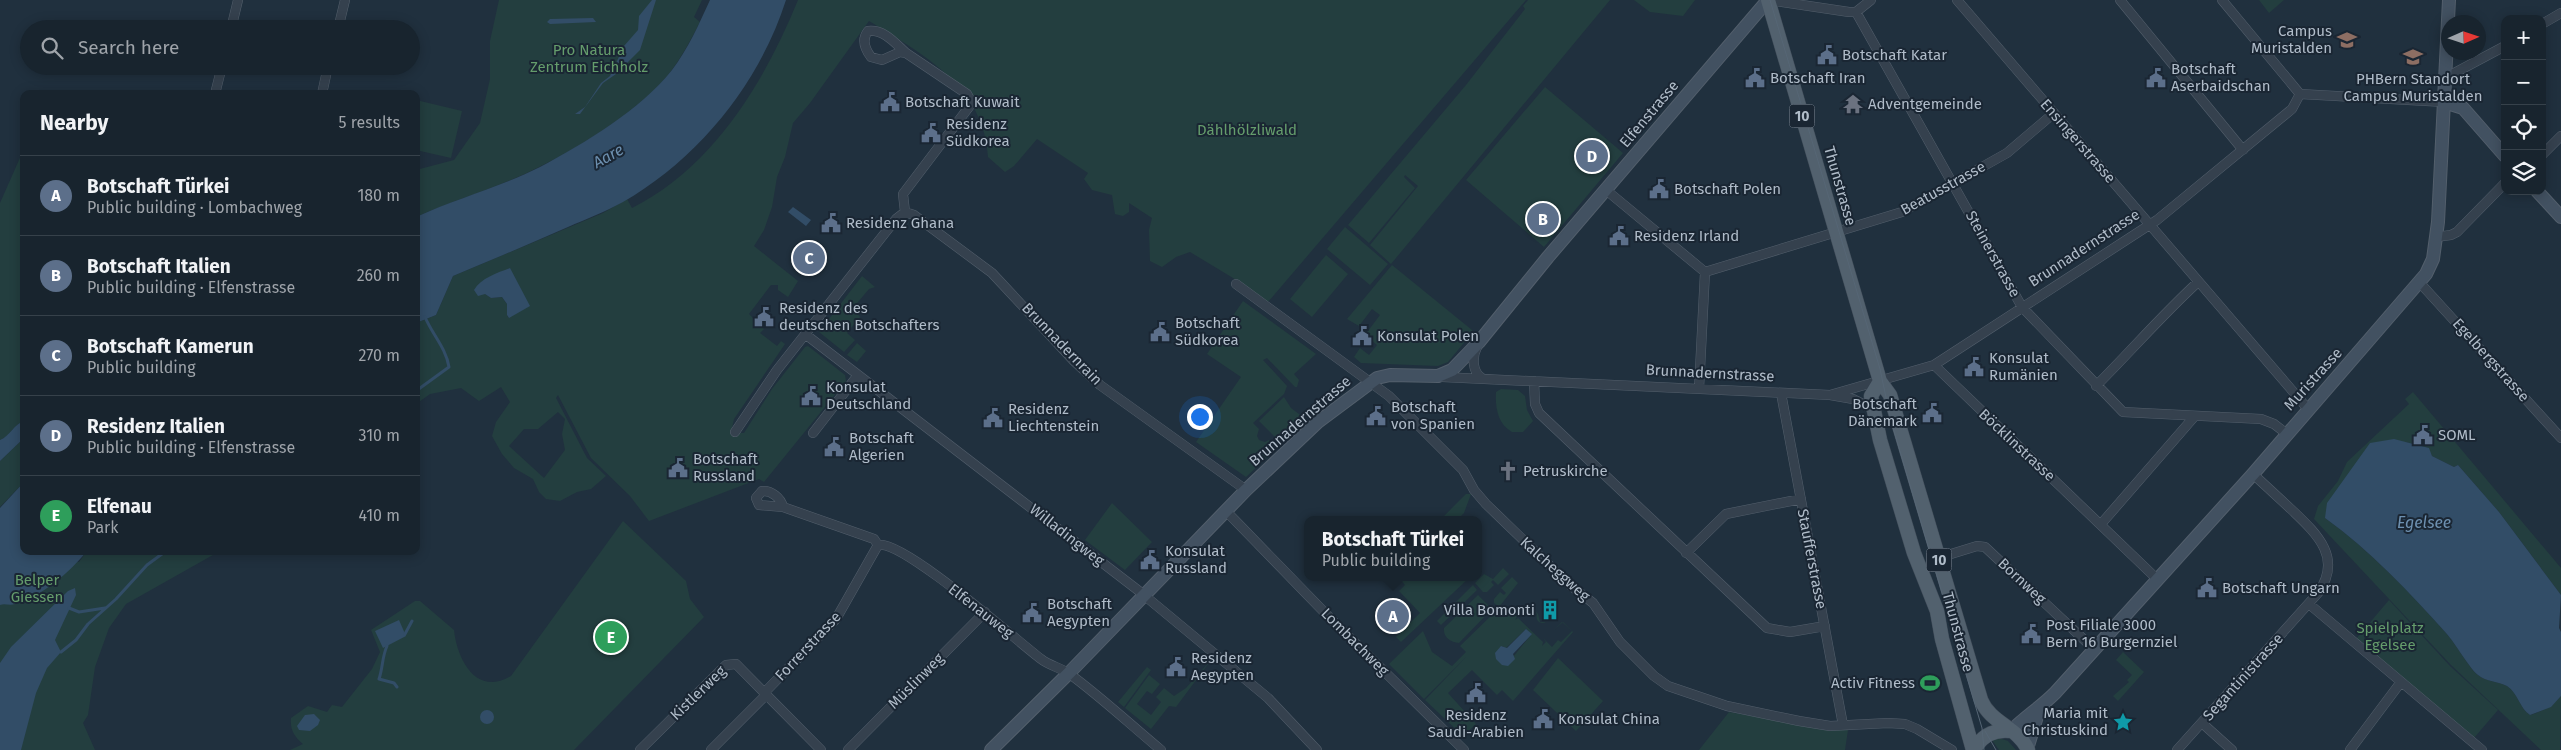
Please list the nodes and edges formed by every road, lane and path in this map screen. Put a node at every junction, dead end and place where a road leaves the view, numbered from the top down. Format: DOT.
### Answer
graph roads {
  1 [pos="238,0"];
  2 [pos="345,0"];
  3 [pos="1768,0"];
  4 [pos="1871,0"];
  5 [pos="1957,0"];
  6 [pos="2120,0"];
  7 [pos="2222,0"];
  8 [pos="2449,0"];
  9 [pos="1856,12"];
  10 [pos="2561,13"];
  11 [pos="233,20"];
  12 [pos="340,20"];
  13 [pos="2546,22"];
  14 [pos="2501,48"];
  15 [pos="906,53"];
  16 [pos="220,75"];
  17 [pos="326,75"];
  18 [pos="2445,78"];
  19 [pos="216,90"];
  20 [pos="323,90"];
  21 [pos="2300,94"];
  22 [pos="2444,102"];
  23 [pos="2054,113"];
  24 [pos="2561,136"];
  25 [pos="2243,150"];
  26 [pos="2501,151"];
  27 [pos="2546,151"];
  28 [pos="1953,183"];
  29 [pos="2501,187"];
  30 [pos="1606,190"];
  31 [pos="2541,195"];
  32 [pos="906,212"];
  33 [pos="2561,218"];
  34 [pos="2150,225"];
  35 [pos="1837,232"];
  36 [pos="2436,237"];
  37 [pos="1705,272"];
  38 [pos="2198,282"];
  39 [pos="2420,283"];
  40 [pos="1236,284"];
  41 [pos="2022,307"];
  42 [pos="805,334"];
  43 [pos="1479,342"];
  44 [pos="1934,366"];
  45 [pos="858,375"];
  46 [pos="1438,376"];
  47 [pos="1482,378"];
  48 [pos="1534,380"];
  49 [pos="1371,381"];
  50 [pos="1880,381"];
  51 [pos="2096,386"];
  52 [pos="1699,389"];
  53 [pos="1781,393"];
  54 [pos="1830,395"];
  55 [pos="1873,409"];
  56 [pos="2308,409"];
  57 [pos="2194,417"];
  58 [pos="736,432"];
  59 [pos="813,433"];
  60 [pos="2286,434"];
  61 [pos="2561,438"];
  62 [pos="2253,474"];
  63 [pos="1246,490"];
  64 [pos="1801,499"];
  65 [pos="784,507"];
  66 [pos="1226,511"];
  67 [pos="2101,524"];
  68 [pos="878,545"];
  69 [pos="1686,553"];
  70 [pos="1938,558"];
  71 [pos="2157,579"];
  72 [pos="1144,596"];
  73 [pos="2309,604"];
  74 [pos="986,612"];
  75 [pos="1825,626"];
  76 [pos="2094,649"];
  77 [pos="1069,674"];
  78 [pos="2401,682"];
  79 [pos="765,694"];
  80 [pos="2038,710"];
  81 [pos="2202,723"];
  82 [pos="1842,725"];
  83 [pos="2011,731"];
  84 [pos="640,750"];
  85 [pos="711,750"];
  86 [pos="821,750"];
  87 [pos="848,750"];
  88 [pos="991,750"];
  89 [pos="1162,750"];
  90 [pos="1317,750"];
  91 [pos="1464,750"];
  92 [pos="1952,750"];
  93 [pos="1974,750"];
  94 [pos="2027,750"];
  95 [pos="2178,750"];
  96 [pos="2232,750"];
  97 [pos="2350,750"];
  98 [pos="2482,750"];
  1 -- 11 [label="street"];
  2 -- 12 [label="street"];
  3 -- 9 [label="street"];
  3 -- 30 [label="street, Elfenstrasse"];
  3 -- 35 [label="main road, Thunstrasse / 10"];
  4 -- 9 [label="street"];
  5 -- 23 [label="street, Ensingerstrasse"];
  6 -- 25 [label="street"];
  7 -- 21 [label="street"];
  8 -- 18 [label="street, Muristrasse"];
  9 -- 28 [label="street, Steinerstrasse"];
  10 -- 13 [label="street"];
  14 -- 18 [label="street"];
  15 -- 15 [label="street"];
  15 -- 32 [label="street"];
  16 -- 19 [label="street"];
  17 -- 20 [label="street"];
  18 -- 22 [label="street, Muristrasse"];
  21 -- 22 [label="street"];
  21 -- 25 [label="street, Brunnadernstrasse"];
  22 -- 26 [label="street"];
  22 -- 36 [label="street, Muristrasse"];
  23 -- 28 [label="street, Beatusstrasse"];
  23 -- 34 [label="street, Ensingerstrasse"];
  24 -- 27 [label="street"];
  25 -- 34 [label="street, Brunnadernstrasse"];
  28 -- 35 [label="street, Beatusstrasse"];
  28 -- 41 [label="street, Steinerstrasse"];
  29 -- 36 [label="street"];
  30 -- 37 [label="street"];
  30 -- 43 [label="street, Elfenstrasse"];
  31 -- 33 [label="street"];
  32 -- 42 [label="street"];
  32 -- 63 [label="street, Brunnadernrain"];
  34 -- 38 [label="street, Ensingerstrasse"];
  34 -- 41 [label="street, Brunnadernstrasse"];
  35 -- 37 [label="street, Beatusstrasse"];
  35 -- 50 [label="main road, Thunstrasse / 10"];
  36 -- 39 [label="street, Muristrasse"];
  37 -- 52 [label="street"];
  38 -- 51 [label="street"];
  38 -- 56 [label="street, Ensingerstrasse"];
  39 -- 56 [label="street, Muristrasse"];
  39 -- 61 [label="street, Egelbergstrasse"];
  40 -- 49 [label="street, Kalcheggweg"];
  41 -- 44 [label="street, Brunnadernstrasse"];
  41 -- 51 [label="street, Steinerstrasse"];
  42 -- 45 [label="street, Willadingweg"];
  42 -- 58 [label="street"];
  43 -- 46 [label="street, Elfenstrasse"];
  43 -- 47 [label="street, Elfenstrasse"];
  44 -- 50 [label="street, Brunnadernstrasse"];
  44 -- 67 [label="street, Böcklinstrasse"];
  45 -- 59 [label="street"];
  45 -- 72 [label="street, Willadingweg"];
  46 -- 47 [label="street, Brunnadernstrasse"];
  46 -- 49 [label="street, Brunnadernstrasse"];
  47 -- 48 [label="street, Brunnadernstrasse"];
  48 -- 52 [label="street, Brunnadernstrasse"];
  48 -- 69 [label="street"];
  49 -- 63 [label="street, Brunnadernstrasse"];
  49 -- 82 [label="street, Kalcheggweg"];
  50 -- 54 [label="street, Brunnadernstrasse"];
  50 -- 55 [label="main road, Thunstrasse / 10"];
  50 -- 70 [label="main road, Thunstrasse / 10"];
  51 -- 57 [label="street, Steinerstrasse"];
  52 -- 53 [label="street, Brunnadernstrasse"];
  53 -- 54 [label="street, Brunnadernstrasse"];
  53 -- 64 [label="street, Staufferstrasse"];
  54 -- 55 [label="street, Brunnadernstrasse"];
  55 -- 93 [label="main road, Thunstrasse / 10"];
  56 -- 60 [label="street, Muristrasse"];
  57 -- 60 [label="street, Steinerstrasse"];
  57 -- 67 [label="street"];
  60 -- 62 [label="street, Muristrasse"];
  62 -- 71 [label="street, Muristrasse"];
  62 -- 73 [label="street, Segantinistrasse"];
  63 -- 66 [label="street, Brunnadernstrasse"];
  64 -- 69 [label="street"];
  64 -- 75 [label="street, Staufferstrasse"];
  65 -- 68 [label="street, Elfenauweg"];
  66 -- 72 [label="street, Brunnadernstrasse"];
  66 -- 91 [label="street, Lombachweg"];
  67 -- 71 [label="street, Böcklinstrasse"];
  68 -- 74 [label="street, Elfenauweg"];
  68 -- 79 [label="street, Forrerstrasse"];
  69 -- 75 [label="street"];
  70 -- 76 [label="street, Bornweg"];
  70 -- 83 [label="main road, Thunstrasse / 10"];
  71 -- 76 [label="street, Muristrasse"];
  72 -- 77 [label="street, Brunnadernstrasse"];
  72 -- 90 [label="street, Willadingweg"];
  73 -- 78 [label="street"];
  73 -- 81 [label="street, Segantinistrasse"];
  74 -- 77 [label="street, Elfenauweg"];
  74 -- 87 [label="street, Müslinweg"];
  75 -- 82 [label="street, Staufferstrasse"];
  76 -- 80 [label="street, Muristrasse"];
  77 -- 88 [label="street, Brunnadernstrasse"];
  77 -- 89 [label="street, Elfenauweg"];
  78 -- 97 [label="street"];
  78 -- 98 [label="street"];
  79 -- 84 [label="street, Kistlerweg"];
  79 -- 85 [label="street, Forrerstrasse"];
  79 -- 86 [label="street, Kistlerweg"];
  80 -- 83 [label="street, Muristrasse"];
  80 -- 94 [label="street, Muristrasse"];
  81 -- 95 [label="street, Segantinistrasse"];
  81 -- 96 [label="street"];
  82 -- 92 [label="street, Kalcheggweg"];
  83 -- 93 [label="main road"];
  83 -- 94 [label="main road, Thunstrasse"];
}
